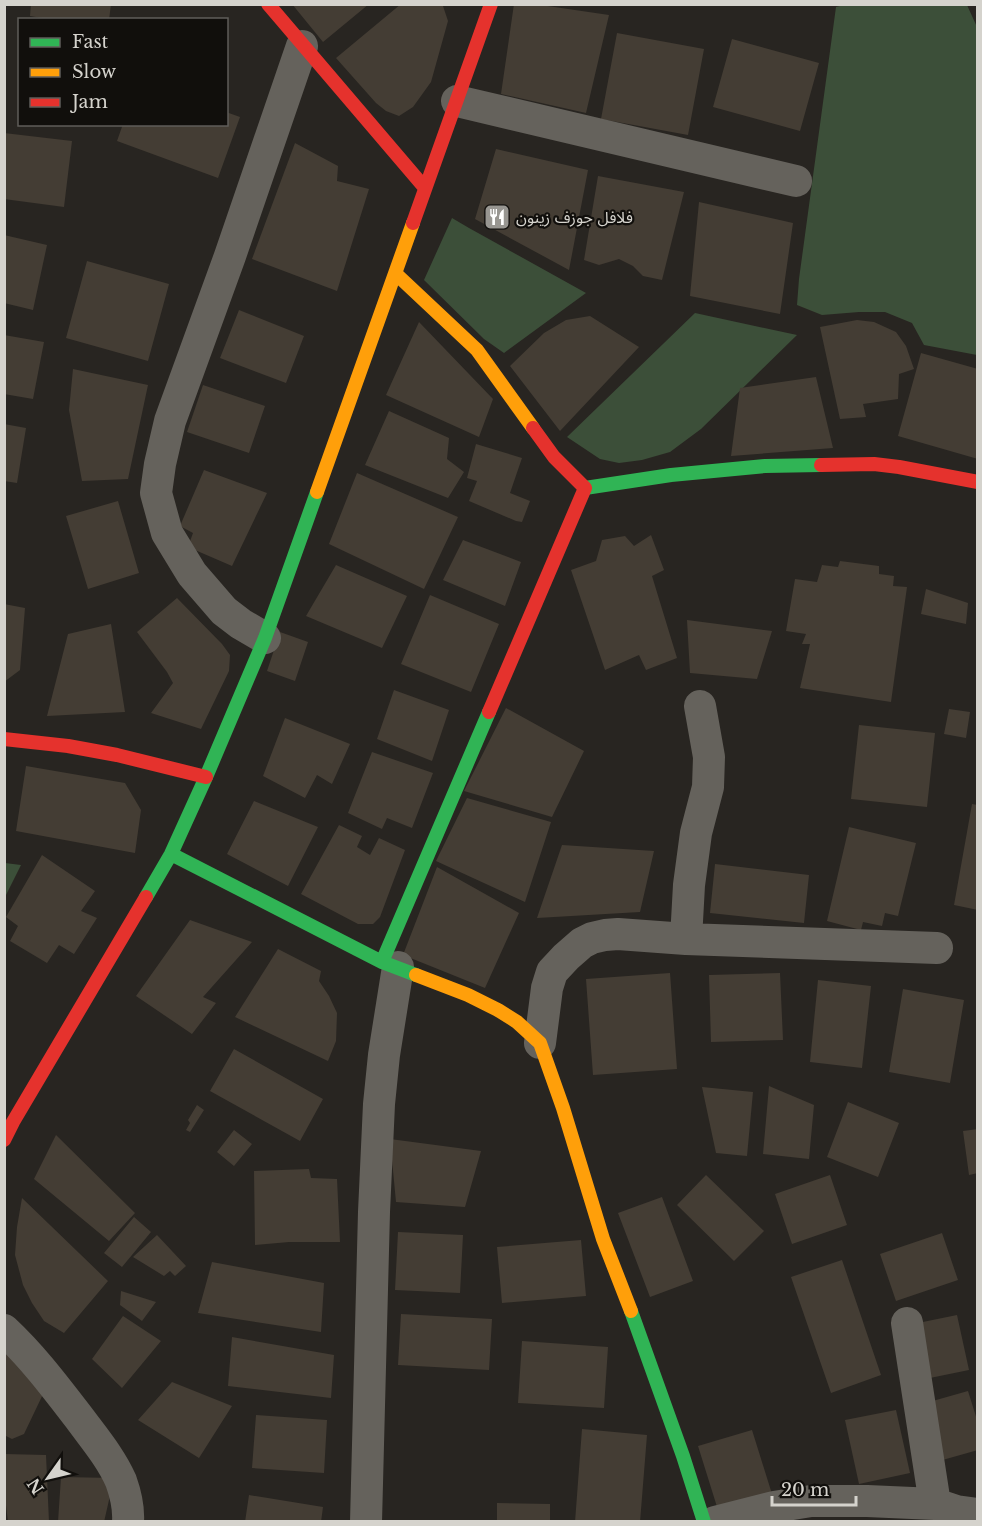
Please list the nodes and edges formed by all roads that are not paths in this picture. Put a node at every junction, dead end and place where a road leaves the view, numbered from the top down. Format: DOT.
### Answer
graph roads {
  1 [pos="268,4"];
  2 [pos="491,4"];
  3 [pos="302,45"];
  4 [pos="458,101"];
  5 [pos="796,181"];
  6 [pos="425,188"];
  7 [pos="395,273"];
  8 [pos="978,482"];
  9 [pos="585,488"];
  10 [pos="265,638"];
  11 [pos="700,706"];
  12 [pos="4,739"];
  13 [pos="206,777"];
  14 [pos="171,854"];
  15 [pos="686,939"];
  16 [pos="937,948"];
  17 [pos="390,965"];
  18 [pos="540,1043"];
  19 [pos="4,1140"];
  20 [pos="907,1323"];
  21 [pos="4,1330"];
  22 [pos="935,1503"];
  23 [pos="978,1514"];
  24 [pos="128,1521"];
  25 [pos="366,1521"];
  26 [pos="704,1521"];
  27 [pos="715,1521"];
  1 -- 3 [label="street"];
  2 -- 4 [label="street"];
  3 -- 6 [label="street"];
  3 -- 10 [label="street"];
  4 -- 5 [label="street"];
  4 -- 6 [label="street"];
  6 -- 7 [label="street"];
  7 -- 9 [label="street"];
  7 -- 10 [label="street"];
  8 -- 9 [label="street"];
  9 -- 17 [label="street"];
  10 -- 13 [label="street"];
  11 -- 15 [label="street"];
  12 -- 13 [label="street"];
  13 -- 14 [label="street"];
  14 -- 17 [label="street"];
  14 -- 19 [label="street"];
  15 -- 16 [label="street"];
  15 -- 18 [label="street"];
  17 -- 18 [label="street"];
  17 -- 25 [label="street"];
  18 -- 26 [label="street"];
  20 -- 22 [label="street"];
  21 -- 24 [label="street"];
  22 -- 23 [label="street"];
  22 -- 27 [label="street"];
}
